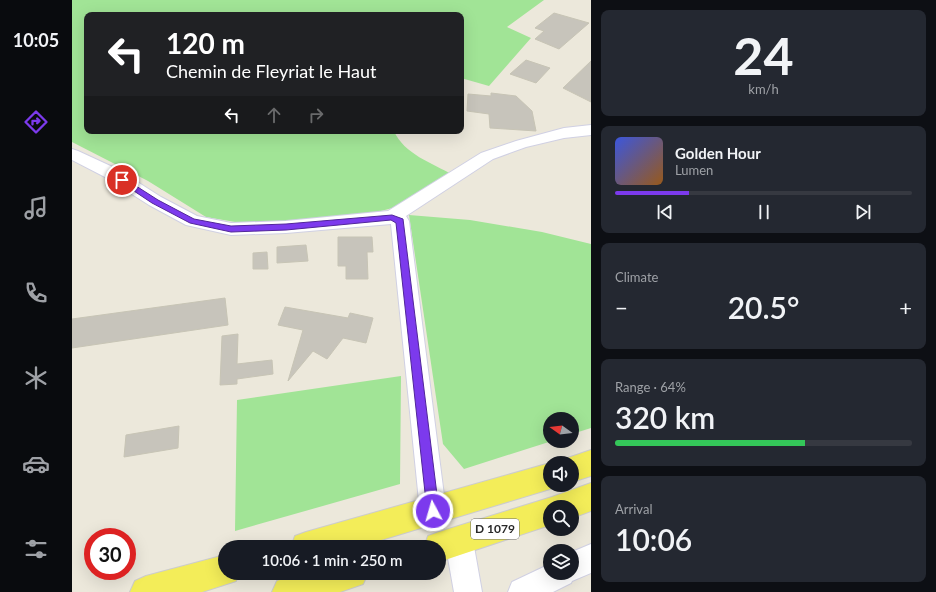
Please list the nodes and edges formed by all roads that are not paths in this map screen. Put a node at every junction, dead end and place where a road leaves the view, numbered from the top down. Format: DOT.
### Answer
graph roads {
  1 [pos="591,130"];
  2 [pos="72,154"];
  3 [pos="392,217"];
  4 [pos="591,463"];
  5 [pos="579,467"];
  6 [pos="543,478"];
  7 [pos="591,498"];
  8 [pos="579,502"];
  9 [pos="433,511"];
  10 [pos="543,513"];
  11 [pos="331,540"];
  12 [pos="449,544"];
  13 [pos="591,558"];
  14 [pos="579,564"];
  15 [pos="218,572"];
  16 [pos="328,580"];
  17 [pos="547,580"];
  18 [pos="146,592"];
  19 [pos="288,592"];
  20 [pos="468,592"];
  21 [pos="522,592"];
  1 -- 3 [label="street"];
  2 -- 3 [label="street"];
  3 -- 9 [label="street"];
  4 -- 5 [label="main road"];
  6 -- 9 [label="main road, D 1079"];
  7 -- 8 [label="main road"];
  9 -- 11 [label="main road, D 1079"];
  10 -- 12 [label="main road, D 1079"];
  12 -- 20 [label="street"];
  13 -- 14 [label="street"];
  15 -- 18 [label="main road"];
  16 -- 19 [label="main road"];
  17 -- 21 [label="street"];
}
